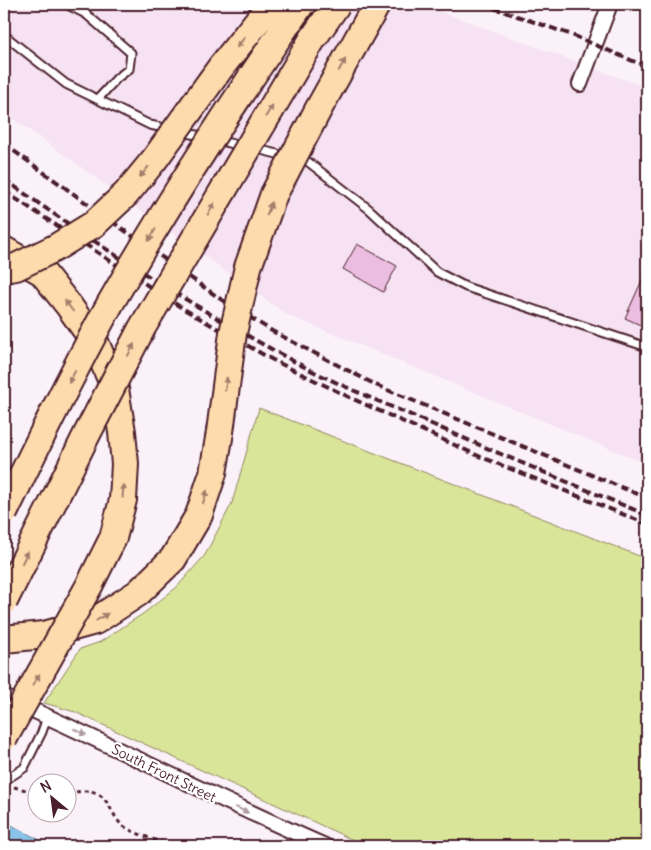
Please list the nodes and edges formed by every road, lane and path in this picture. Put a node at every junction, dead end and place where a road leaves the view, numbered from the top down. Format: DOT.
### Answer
graph roads {
  1 [pos="66,4"];
  2 [pos="272,4"];
  3 [pos="301,4"];
  4 [pos="337,4"];
  5 [pos="377,4"];
  6 [pos="610,4"];
  7 [pos="4,35"];
  8 [pos="580,84"];
  9 [pos="98,99"];
  10 [pos="4,250"];
  11 [pos="4,270"];
  12 [pos="647,347"];
  13 [pos="4,513"];
  14 [pos="4,601"];
  15 [pos="4,639"];
  16 [pos="4,697"];
  17 [pos="47,717"];
  18 [pos="4,738"];
  19 [pos="4,781"];
  20 [pos="12,786"];
  21 [pos="28,790"];
  22 [pos="78,792"];
  23 [pos="173,846"];
  24 [pos="325,846"];
  1 -- 9 [label="lane"];
  2 -- 11 [label="highway, one-way, bridge"];
  3 -- 13 [label="highway, one-way, bridge"];
  14 -- 4 [label="highway, one-way, bridge"];
  15 -- 5 [label="highway, one-way, bridge"];
  6 -- 8 [label="street"];
  7 -- 9 [label="lane"];
  9 -- 12 [label="lane"];
  18 -- 10 [label="highway, one-way, bridge"];
  16 -- 17 [label="street, South Front Street"];
  17 -- 19 [label="lane"];
  17 -- 24 [label="street, South Front Street, one-way"];
  20 -- 21 [label="path"];
  22 -- 23 [label="path"];
}
